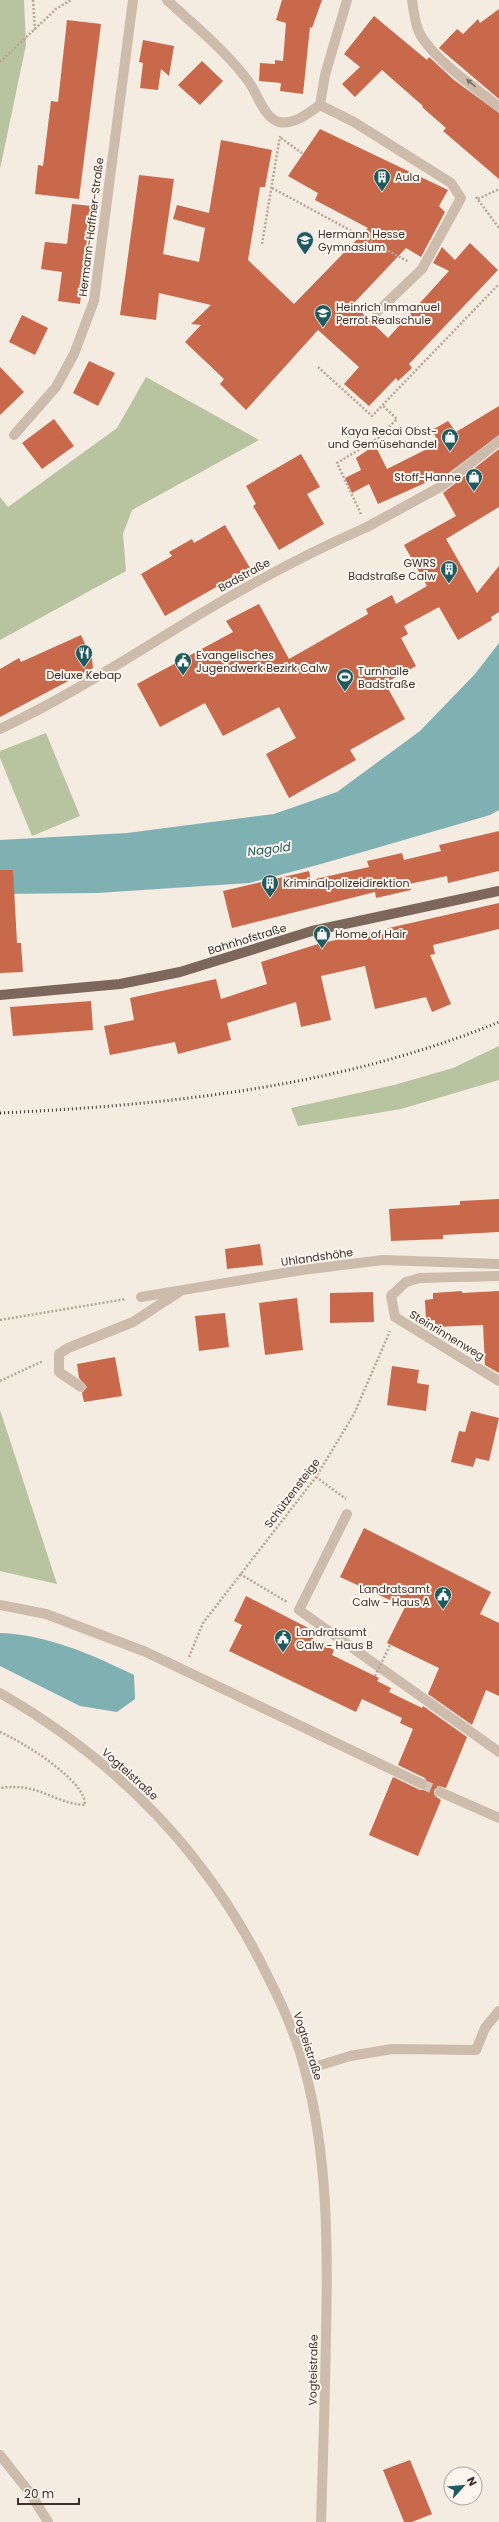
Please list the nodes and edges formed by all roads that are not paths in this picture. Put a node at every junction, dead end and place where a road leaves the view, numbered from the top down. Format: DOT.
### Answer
graph roads {
  1 [pos="133,0"];
  2 [pos="167,0"];
  3 [pos="347,0"];
  4 [pos="412,0"];
  5 [pos="320,105"];
  6 [pos="499,107"];
  7 [pos="377,312"];
  8 [pos="14,435"];
  9 [pos="499,441"];
  10 [pos="0,729"];
  11 [pos="499,891"];
  12 [pos="0,995"];
  13 [pos="499,1264"];
  14 [pos="499,1276"];
  15 [pos="179,1292"];
  16 [pos="141,1297"];
  17 [pos="499,1381"];
  18 [pos="81,1387"];
  19 [pos="347,1514"];
  20 [pos="0,1605"];
  21 [pos="0,1693"];
  22 [pos="499,1752"];
  23 [pos="422,1784"];
  24 [pos="440,1792"];
  25 [pos="499,1818"];
  26 [pos="499,2011"];
  27 [pos="305,2070"];
  28 [pos="0,2455"];
  29 [pos="48,2522"];
  30 [pos="321,2522"];
  1 -- 8 [label="street, Hermann-Haffner-Straße"];
  2 -- 5 [label="street"];
  3 -- 5 [label="street"];
  6 -- 4 [label="street, one-way"];
  5 -- 7 [label="street"];
  9 -- 10 [label="street, Badstraße"];
  11 -- 12 [label="main road, Bahnhofstraße"];
  13 -- 15 [label="street, Uhlandshöhe"];
  14 -- 17 [label="street, Steinrinnenweg"];
  15 -- 16 [label="street, Uhlandshöhe"];
  15 -- 18 [label="street"];
  19 -- 22 [label="street"];
  20 -- 23 [label="street"];
  21 -- 27 [label="street, Vogteistraße"];
  24 -- 25 [label="street"];
  26 -- 27 [label="street"];
  27 -- 30 [label="street, Vogteistraße"];
  28 -- 29 [label="street"];
}
